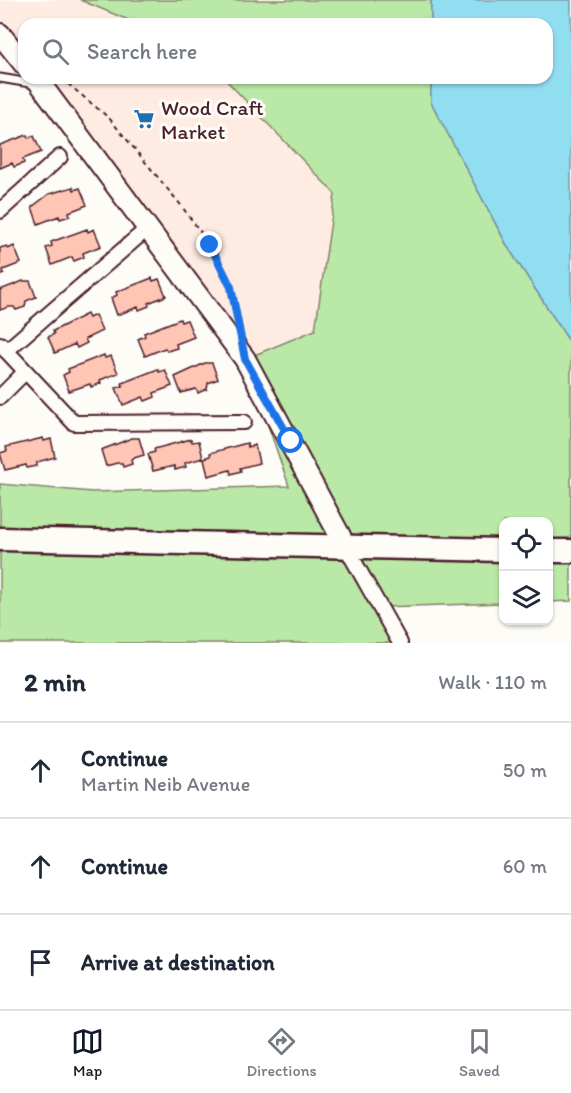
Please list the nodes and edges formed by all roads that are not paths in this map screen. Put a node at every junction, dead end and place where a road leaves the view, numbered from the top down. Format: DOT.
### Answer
graph roads {
  1 [pos="0,34"];
  2 [pos="18,56"];
  3 [pos="0,78"];
  4 [pos="18,79"];
  5 [pos="40,84"];
  6 [pos="60,157"];
  7 [pos="0,211"];
  8 [pos="148,228"];
  9 [pos="3,348"];
  10 [pos="25,372"];
  11 [pos="0,397"];
  12 [pos="244,422"];
  13 [pos="0,539"];
  14 [pos="346,547"];
  15 [pos="499,550"];
  16 [pos="553,551"];
  17 [pos="571,551"];
  18 [pos="400,643"];
  1 -- 2 [label="main road"];
  3 -- 4 [label="lane"];
  5 -- 8 [label="main road"];
  6 -- 7 [label="street"];
  8 -- 9 [label="street"];
  8 -- 14 [label="main road"];
  9 -- 10 [label="street"];
  10 -- 11 [label="street"];
  10 -- 12 [label="street"];
  13 -- 14 [label="highway"];
  14 -- 15 [label="highway"];
  14 -- 18 [label="street"];
  16 -- 17 [label="highway"];
}
